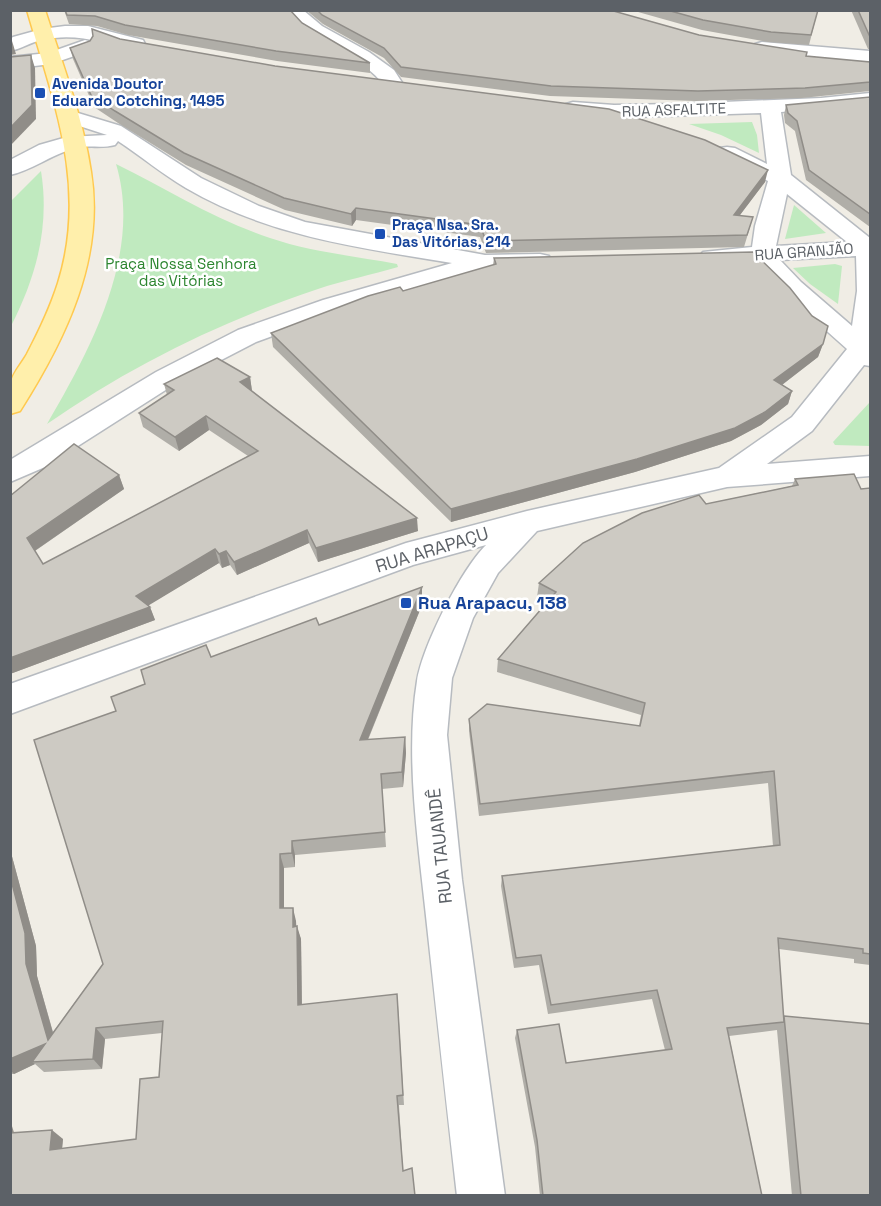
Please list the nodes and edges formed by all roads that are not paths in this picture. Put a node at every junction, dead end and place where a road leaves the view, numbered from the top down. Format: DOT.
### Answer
graph roads {
  1 [pos="36,10"];
  2 [pos="292,10"];
  3 [pos="43,34"];
  4 [pos="123,42"];
  5 [pos="10,46"];
  6 [pos="745,46"];
  7 [pos="153,47"];
  8 [pos="51,58"];
  9 [pos="10,63"];
  10 [pos="370,81"];
  11 [pos="393,84"];
  12 [pos="869,84"];
  13 [pos="416,87"];
  14 [pos="553,106"];
  15 [pos="770,107"];
  16 [pos="608,112"];
  17 [pos="68,116"];
  18 [pos="668,129"];
  19 [pos="74,141"];
  20 [pos="709,145"];
  21 [pos="147,150"];
  22 [pos="10,169"];
  23 [pos="780,178"];
  24 [pos="869,248"];
  25 [pos="763,256"];
  26 [pos="691,258"];
  27 [pos="565,260"];
  28 [pos="485,262"];
  29 [pos="866,353"];
  30 [pos="10,405"];
  31 [pos="870,466"];
  32 [pos="10,472"];
  33 [pos="727,477"];
  34 [pos="527,522"];
  35 [pos="10,699"];
  36 [pos="481,1196"];
  1 -- 3 [label="main road"];
  2 -- 11 [label="street"];
  3 -- 4 [label="street"];
  3 -- 5 [label="street"];
  3 -- 8 [label="main road"];
  4 -- 7 [label="street"];
  4 -- 8 [label="street"];
  6 -- 12 [label="street"];
  8 -- 9 [label="street"];
  8 -- 17 [label="main road"];
  10 -- 11 [label="street"];
  11 -- 13 [label="street"];
  12 -- 15 [label="street, RUA ASFALTITE"];
  14 -- 16 [label="street, RUA ASFALTITE"];
  15 -- 16 [label="street, RUA ASFALTITE"];
  15 -- 23 [label="street"];
  16 -- 18 [label="street"];
  17 -- 19 [label="main road"];
  17 -- 21 [label="street"];
  19 -- 21 [label="street"];
  19 -- 22 [label="street"];
  19 -- 30 [label="main road"];
  20 -- 23 [label="street"];
  21 -- 28 [label="street"];
  23 -- 24 [label="street"];
  23 -- 25 [label="street"];
  24 -- 25 [label="street, RUA GRANJÃO"];
  24 -- 29 [label="street"];
  25 -- 26 [label="street, RUA GRANJÃO"];
  25 -- 29 [label="street"];
  27 -- 28 [label="street"];
  28 -- 32 [label="street"];
  29 -- 33 [label="street"];
  31 -- 33 [label="street, RUA ARAPAÇU"];
  33 -- 34 [label="street, RUA ARAPAÇU"];
  34 -- 35 [label="street, RUA ARAPAÇU"];
  34 -- 36 [label="street, RUA TAUANDÊ"];
}
